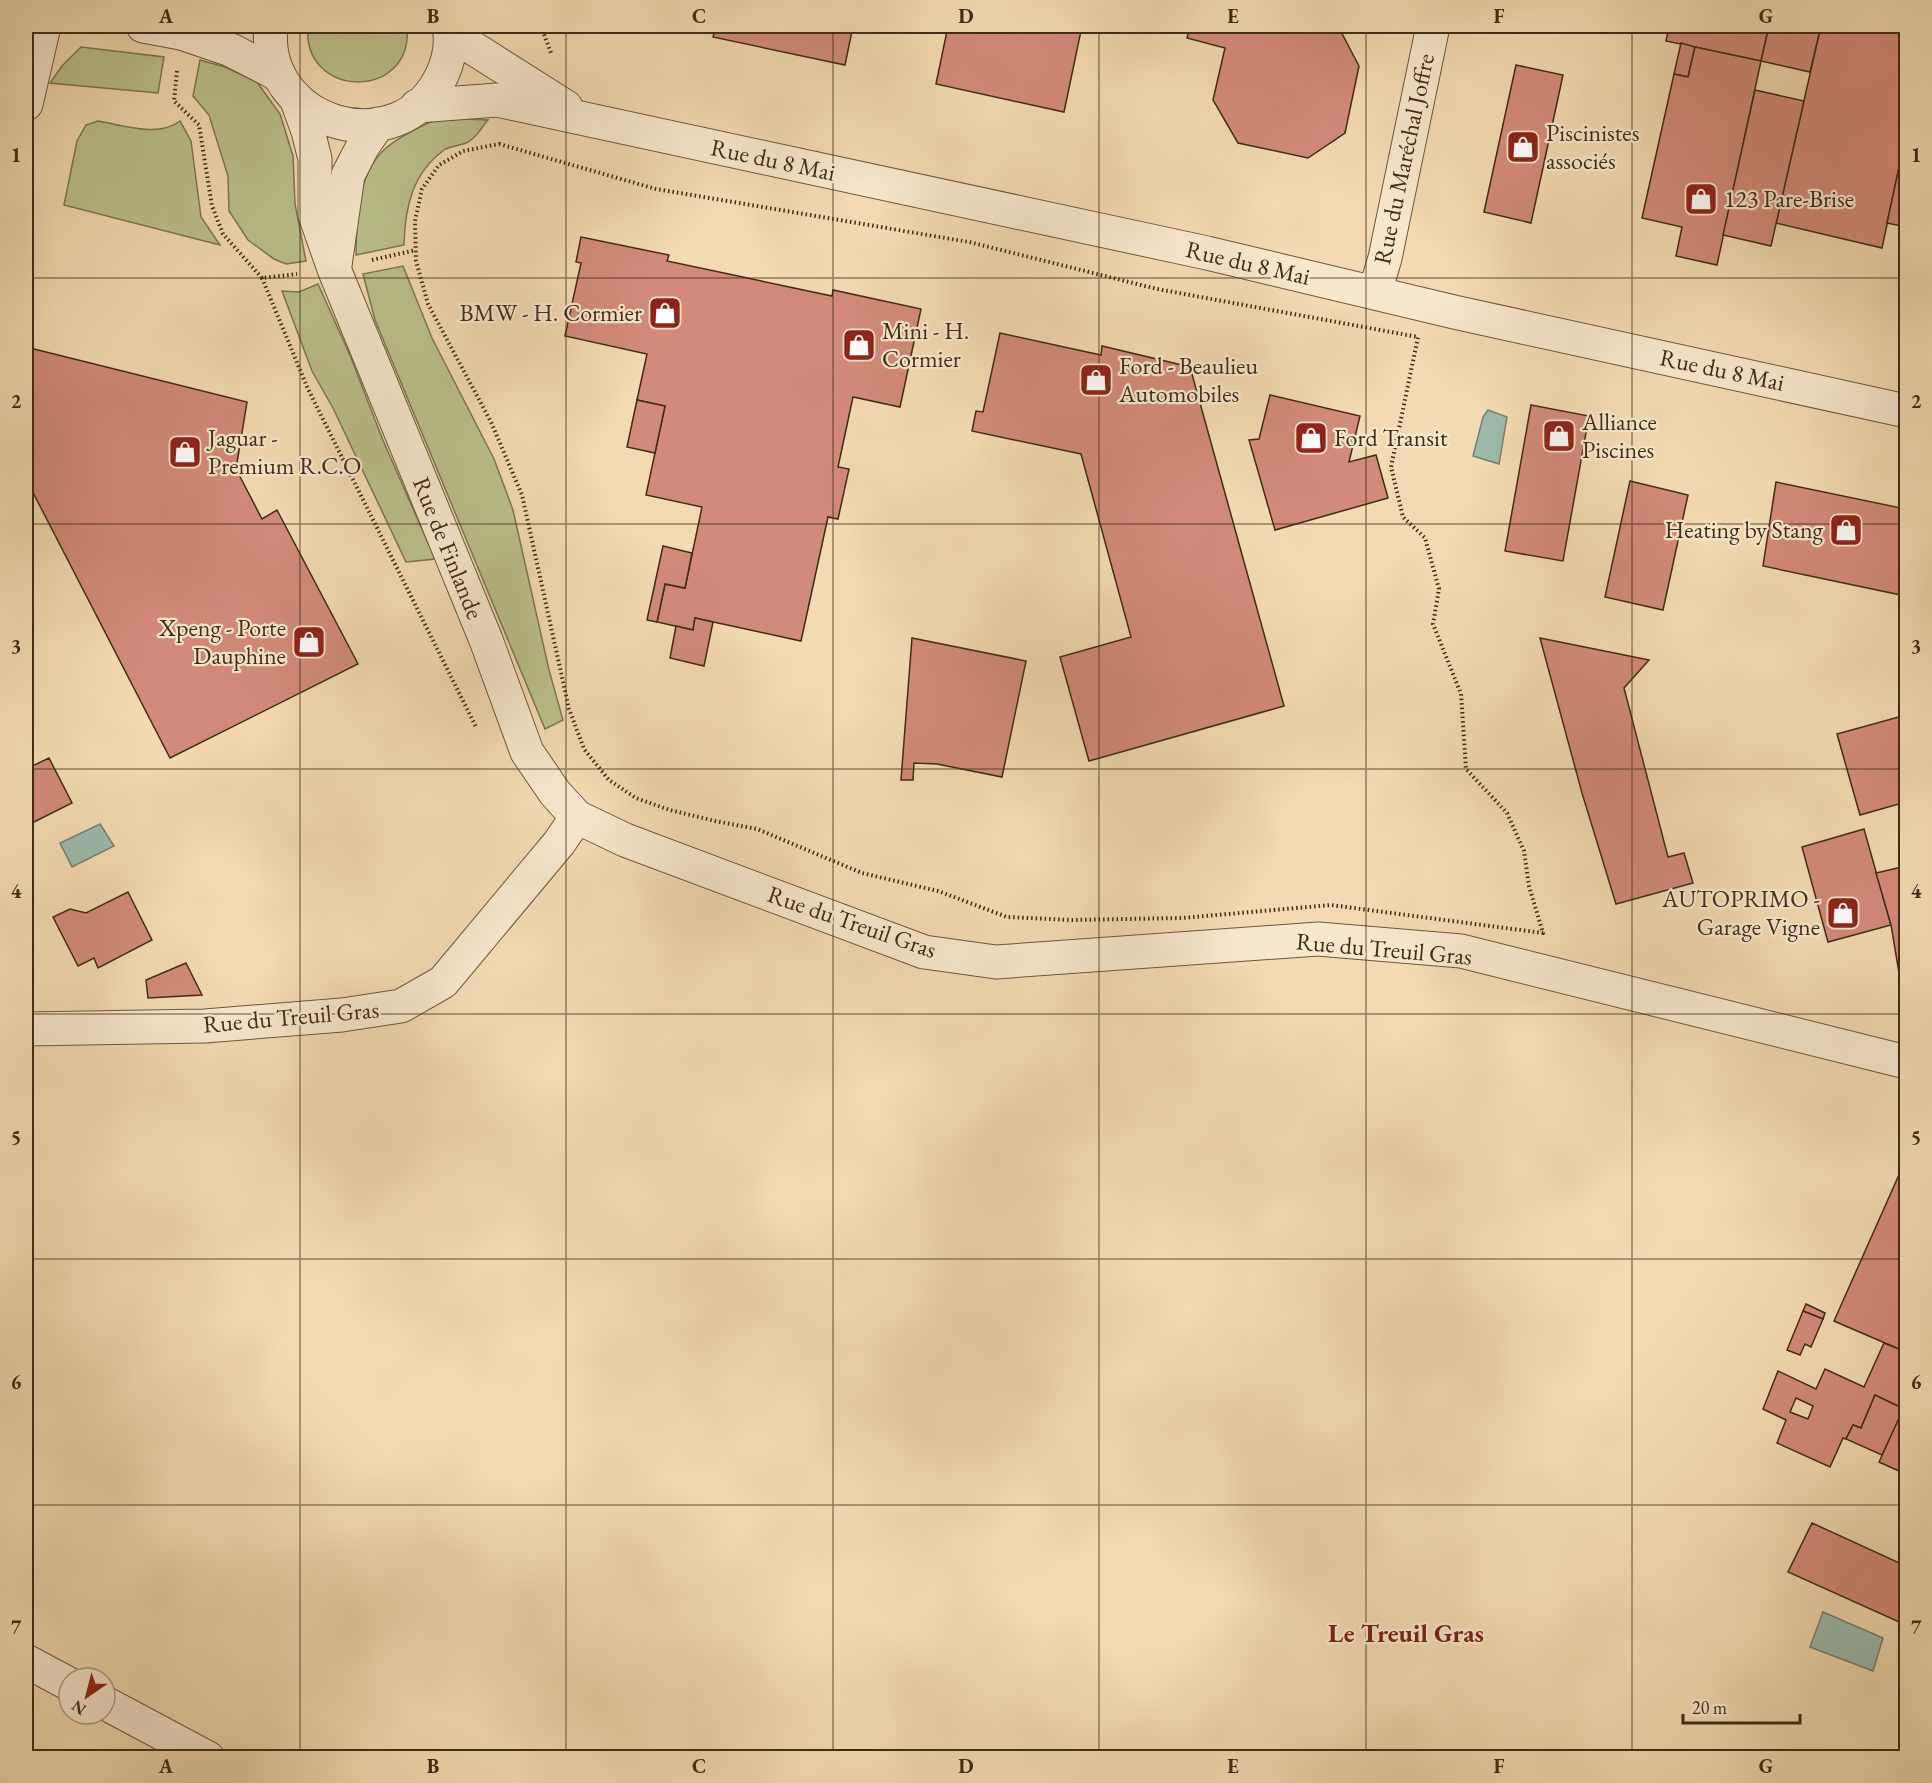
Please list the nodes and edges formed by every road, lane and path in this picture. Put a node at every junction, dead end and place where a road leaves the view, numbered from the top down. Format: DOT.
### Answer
graph roads {
  1 [pos="44,26"];
  2 [pos="143,26"];
  3 [pos="220,26"];
  4 [pos="271,26"];
  5 [pos="541,26"];
  6 [pos="1433,26"];
  7 [pos="450,28"];
  8 [pos="181,33"];
  9 [pos="553,58"];
  10 [pos="287,87"];
  11 [pos="26,104"];
  12 [pos="417,106"];
  13 [pos="588,121"];
  14 [pos="378,124"];
  15 [pos="416,250"];
  16 [pos="334,269"];
  17 [pos="262,278"];
  18 [pos="1375,292"];
  19 [pos="1906,411"];
  20 [pos="478,733"];
  21 [pos="577,817"];
  22 [pos="26,1029"];
  23 [pos="1906,1062"];
  24 [pos="26,1661"];
  25 [pos="57,1678"];
  26 [pos="117,1709"];
  27 [pos="208,1758"];
  1 -- 11 [label="street"];
  2 -- 8 [label="street"];
  3 -- 8 [label="street"];
  4 -- 10 [label="street, Rue de Finlande"];
  5 -- 9 [label="path"];
  6 -- 18 [label="street, Rue du Maréchal Joffre"];
  7 -- 12 [label="street"];
  7 -- 13 [label="street"];
  8 -- 10 [label="street"];
  8 -- 17 [label="path"];
  10 -- 14 [label="street"];
  10 -- 16 [label="street, Rue de Finlande"];
  12 -- 13 [label="street, Rue du 8 Mai"];
  12 -- 14 [label="street"];
  13 -- 18 [label="street, Rue du 8 Mai"];
  14 -- 16 [label="street"];
  15 -- 15 [label="path"];
  15 -- 16 [label="path"];
  16 -- 17 [label="path"];
  16 -- 21 [label="street, Rue de Finlande"];
  17 -- 20 [label="path"];
  18 -- 19 [label="street, Rue du 8 Mai"];
  21 -- 22 [label="street, Rue du Treuil Gras"];
  21 -- 23 [label="street, Rue du Treuil Gras"];
  24 -- 25 [label="street"];
  26 -- 27 [label="street"];
}
